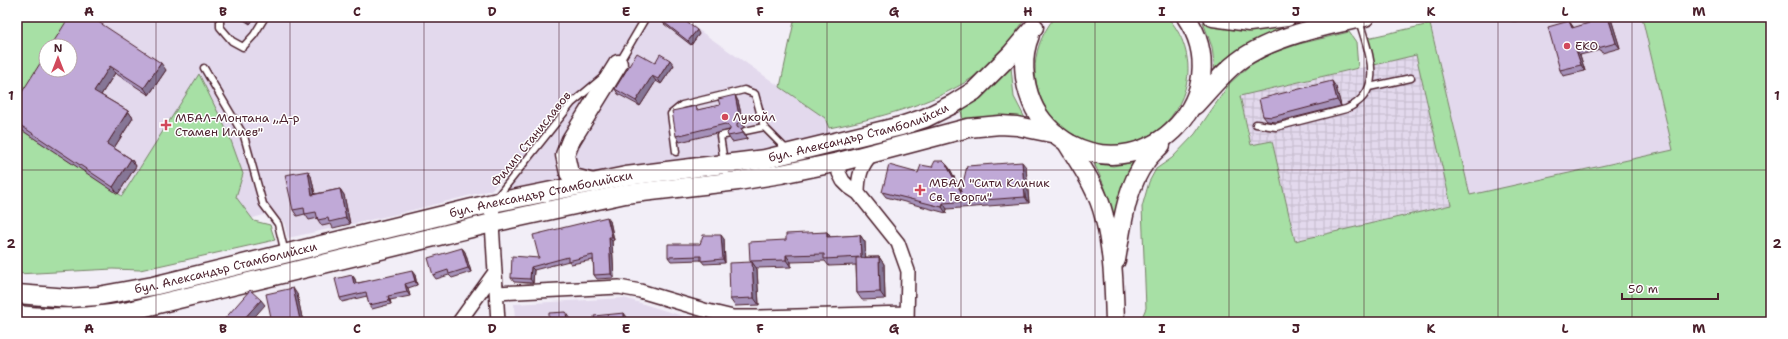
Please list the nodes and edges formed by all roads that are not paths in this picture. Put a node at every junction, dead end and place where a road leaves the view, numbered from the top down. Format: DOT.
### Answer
graph roads {
  1 [pos="220,17"];
  2 [pos="265,17"];
  3 [pos="646,17"];
  4 [pos="1186,17"];
  5 [pos="1213,17"];
  6 [pos="1287,17"];
  7 [pos="1513,17"];
  8 [pos="1516,17"];
  9 [pos="1362,18"];
  10 [pos="1037,22"];
  11 [pos="618,64"];
  12 [pos="204,68"];
  13 [pos="1411,78"];
  14 [pos="1369,87"];
  15 [pos="1190,110"];
  16 [pos="1256,124"];
  17 [pos="901,126"];
  18 [pos="764,127"];
  19 [pos="745,131"];
  20 [pos="1171,133"];
  21 [pos="730,134"];
  22 [pos="1062,138"];
  23 [pos="676,152"];
  24 [pos="790,153"];
  25 [pos="872,154"];
  26 [pos="839,162"];
  27 [pos="726,175"];
  28 [pos="592,183"];
  29 [pos="858,193"];
  30 [pos="493,203"];
  31 [pos="492,223"];
  32 [pos="286,254"];
  33 [pos="495,272"];
  34 [pos="1114,277"];
  35 [pos="497,293"];
  36 [pos="17,294"];
  37 [pos="17,315"];
  38 [pos="824,318"];
  39 [pos="907,318"];
  40 [pos="761,319"];
  41 [pos="459,322"];
  42 [pos="498,322"];
  43 [pos="1115,322"];
  1 -- 2 [label="lane"];
  3 -- 11 [label="lane, Филип Станиславов"];
  4 -- 15 [label="main road"];
  5 -- 6 [label="main road"];
  7 -- 8 [label="lane"];
  9 -- 14 [label="lane"];
  9 -- 15 [label="main road"];
  10 -- 17 [label="main road, бул. Александър Стамболийски"];
  10 -- 22 [label="main road"];
  11 -- 28 [label="main road"];
  11 -- 30 [label="lane, Филип Станиславов"];
  12 -- 32 [label="lane"];
  13 -- 14 [label="lane"];
  14 -- 16 [label="lane"];
  15 -- 20 [label="main road"];
  17 -- 24 [label="main road, бул. Александър Стамболийски"];
  17 -- 26 [label="main road"];
  18 -- 19 [label="lane"];
  18 -- 23 [label="lane"];
  18 -- 24 [label="lane"];
  20 -- 22 [label="main road"];
  20 -- 34 [label="main road"];
  21 -- 27 [label="lane"];
  22 -- 25 [label="main road, бул. Александър Стамболийски"];
  22 -- 34 [label="main road"];
  24 -- 27 [label="main road, бул. Александър Стамболийски"];
  25 -- 26 [label="main road, бул. Александър Стамболийски"];
  25 -- 29 [label="street"];
  26 -- 27 [label="main road, бул. Александър Стамболийски"];
  26 -- 29 [label="street"];
  27 -- 28 [label="main road, бул. Александър Стамболийски"];
  27 -- 31 [label="main road, бул. Александър Стамболийски"];
  28 -- 30 [label="main road, бул. Александър Стамболийски"];
  29 -- 39 [label="street"];
  30 -- 31 [label="street"];
  30 -- 32 [label="main road, бул. Александър Стамболийски"];
  31 -- 33 [label="street"];
  31 -- 37 [label="main road, бул. Александър Стамболийски"];
  32 -- 36 [label="main road, бул. Александър Стамболийски"];
  33 -- 35 [label="street"];
  33 -- 41 [label="street"];
  34 -- 43 [label="main road"];
  35 -- 40 [label="street"];
  35 -- 42 [label="street"];
  38 -- 39 [label="street"];
  38 -- 40 [label="street"];
}
